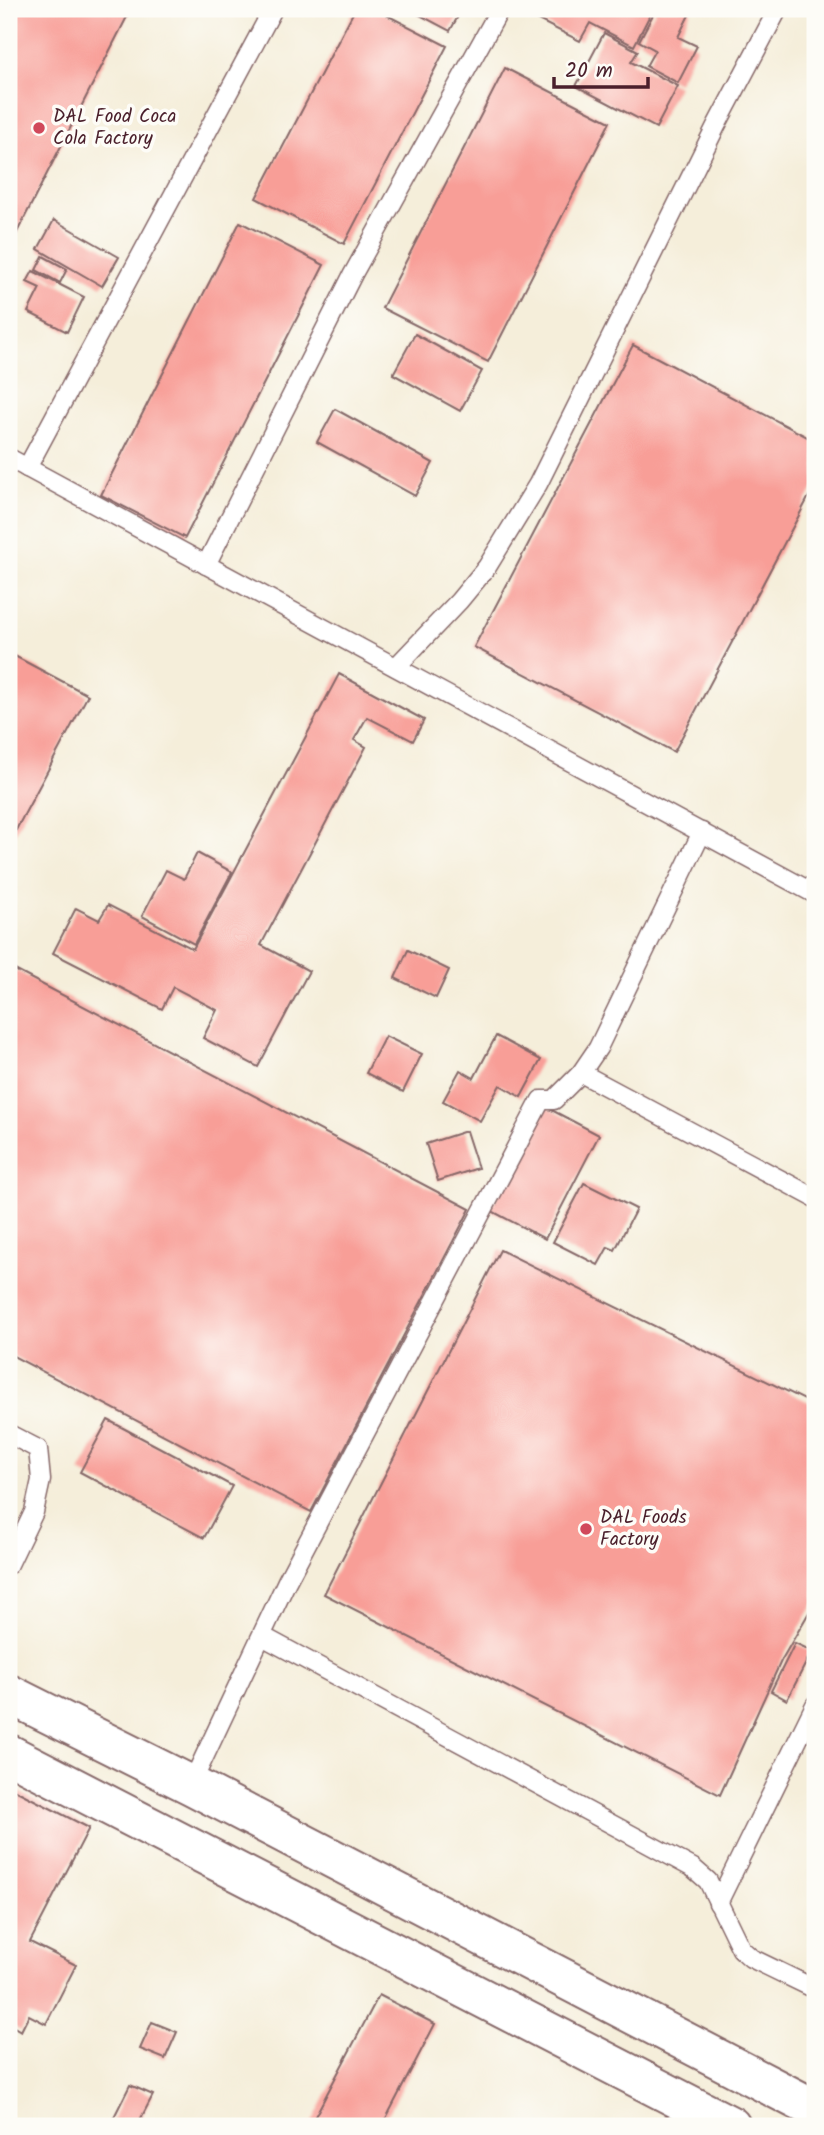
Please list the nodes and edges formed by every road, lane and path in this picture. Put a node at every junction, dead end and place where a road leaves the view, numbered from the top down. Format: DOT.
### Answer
graph roads {
  1 [pos="274,9"];
  2 [pos="500,9"];
  3 [pos="778,9"];
  4 [pos="9,458"];
  5 [pos="27,468"];
  6 [pos="206,565"];
  7 [pos="396,667"];
  8 [pos="702,832"];
  9 [pos="815,894"];
  10 [pos="581,1073"];
  11 [pos="815,1198"];
  12 [pos="9,1434"];
  13 [pos="9,1564"];
  14 [pos="262,1636"];
  15 [pos="9,1694"];
  16 [pos="815,1704"];
  17 [pos="9,1755"];
  18 [pos="191,1785"];
  19 [pos="718,1903"];
  20 [pos="815,1989"];
  21 [pos="815,2109"];
  22 [pos="731,2126"];
  1 -- 5 [label="lane"];
  2 -- 6 [label="lane"];
  3 -- 7 [label="lane"];
  4 -- 5 [label="lane"];
  5 -- 6 [label="lane"];
  6 -- 7 [label="lane"];
  7 -- 8 [label="lane"];
  8 -- 9 [label="lane"];
  8 -- 10 [label="lane"];
  10 -- 11 [label="lane"];
  10 -- 14 [label="lane"];
  12 -- 13 [label="lane"];
  14 -- 18 [label="lane"];
  14 -- 19 [label="lane"];
  15 -- 18 [label="main road"];
  16 -- 19 [label="lane"];
  17 -- 22 [label="main road"];
  18 -- 21 [label="main road"];
  19 -- 20 [label="lane"];
}
